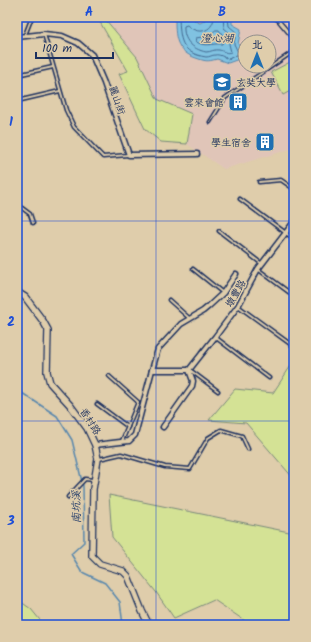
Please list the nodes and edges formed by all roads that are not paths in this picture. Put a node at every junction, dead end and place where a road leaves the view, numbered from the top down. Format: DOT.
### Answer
graph roads {
  1 [pos="32,17"];
  2 [pos="274,17"];
  3 [pos="44,34"];
  4 [pos="25,36"];
  5 [pos="17,37"];
  6 [pos="294,39"];
  7 [pos="294,51"];
  8 [pos="54,67"];
  9 [pos="17,75"];
  10 [pos="60,91"];
  11 [pos="17,101"];
  12 [pos="210,122"];
  13 [pos="197,154"];
  14 [pos="129,155"];
  15 [pos="259,182"];
  16 [pos="294,189"];
  17 [pos="240,199"];
  18 [pos="17,207"];
  19 [pos="294,222"];
  20 [pos="33,223"];
  21 [pos="219,231"];
  22 [pos="286,233"];
  23 [pos="294,239"];
  24 [pos="262,264"];
  25 [pos="193,269"];
  26 [pos="258,269"];
  27 [pos="236,274"];
  28 [pos="17,292"];
  29 [pos="223,293"];
  30 [pos="294,296"];
  31 [pos="170,300"];
  32 [pos="238,306"];
  33 [pos="190,318"];
  34 [pos="215,337"];
  35 [pos="293,346"];
  36 [pos="152,370"];
  37 [pos="189,370"];
  38 [pos="109,376"];
  39 [pos="269,378"];
  40 [pos="218,390"];
  41 [pos="97,404"];
  42 [pos="128,427"];
  43 [pos="163,427"];
  44 [pos="122,441"];
  45 [pos="95,445"];
  46 [pos="248,450"];
  47 [pos="98,459"];
  48 [pos="95,481"];
  49 [pos="68,497"];
  50 [pos="149,625"];
  1 -- 4 [label="lane"];
  2 -- 6 [label="lane"];
  3 -- 4 [label="street, 麗山街"];
  3 -- 8 [label="lane"];
  3 -- 14 [label="street, 麗山街"];
  4 -- 5 [label="street, 麗山街"];
  7 -- 12 [label="lane"];
  8 -- 9 [label="lane"];
  8 -- 10 [label="lane"];
  10 -- 11 [label="lane"];
  10 -- 14 [label="lane"];
  13 -- 14 [label="street"];
  15 -- 16 [label="lane"];
  17 -- 22 [label="lane"];
  18 -- 20 [label="lane"];
  19 -- 22 [label="street, 墩豐路"];
  21 -- 24 [label="lane"];
  22 -- 23 [label="lane"];
  22 -- 24 [label="street, 墩豐路"];
  24 -- 26 [label="street, 墩豐路"];
  25 -- 29 [label="lane"];
  26 -- 30 [label="lane"];
  26 -- 32 [label="street, 墩豐路"];
  27 -- 29 [label="street, 墩豐路"];
  28 -- 45 [label="street, 香村路"];
  29 -- 33 [label="street, 墩豐路"];
  31 -- 33 [label="lane"];
  32 -- 34 [label="street, 墩豐路"];
  32 -- 35 [label="lane"];
  33 -- 36 [label="street, 墩豐路"];
  34 -- 37 [label="street, 墩豐路"];
  34 -- 39 [label="lane"];
  36 -- 37 [label="street"];
  36 -- 44 [label="street, 墩豐路"];
  37 -- 40 [label="lane"];
  37 -- 43 [label="street"];
  38 -- 42 [label="lane"];
  41 -- 42 [label="lane"];
  42 -- 44 [label="lane"];
  44 -- 45 [label="street, 墩豐路"];
  45 -- 47 [label="street, 香村路"];
  46 -- 47 [label="lane"];
  47 -- 48 [label="street, 香村路"];
  48 -- 49 [label="lane"];
  48 -- 50 [label="street, 香村路"];
}
